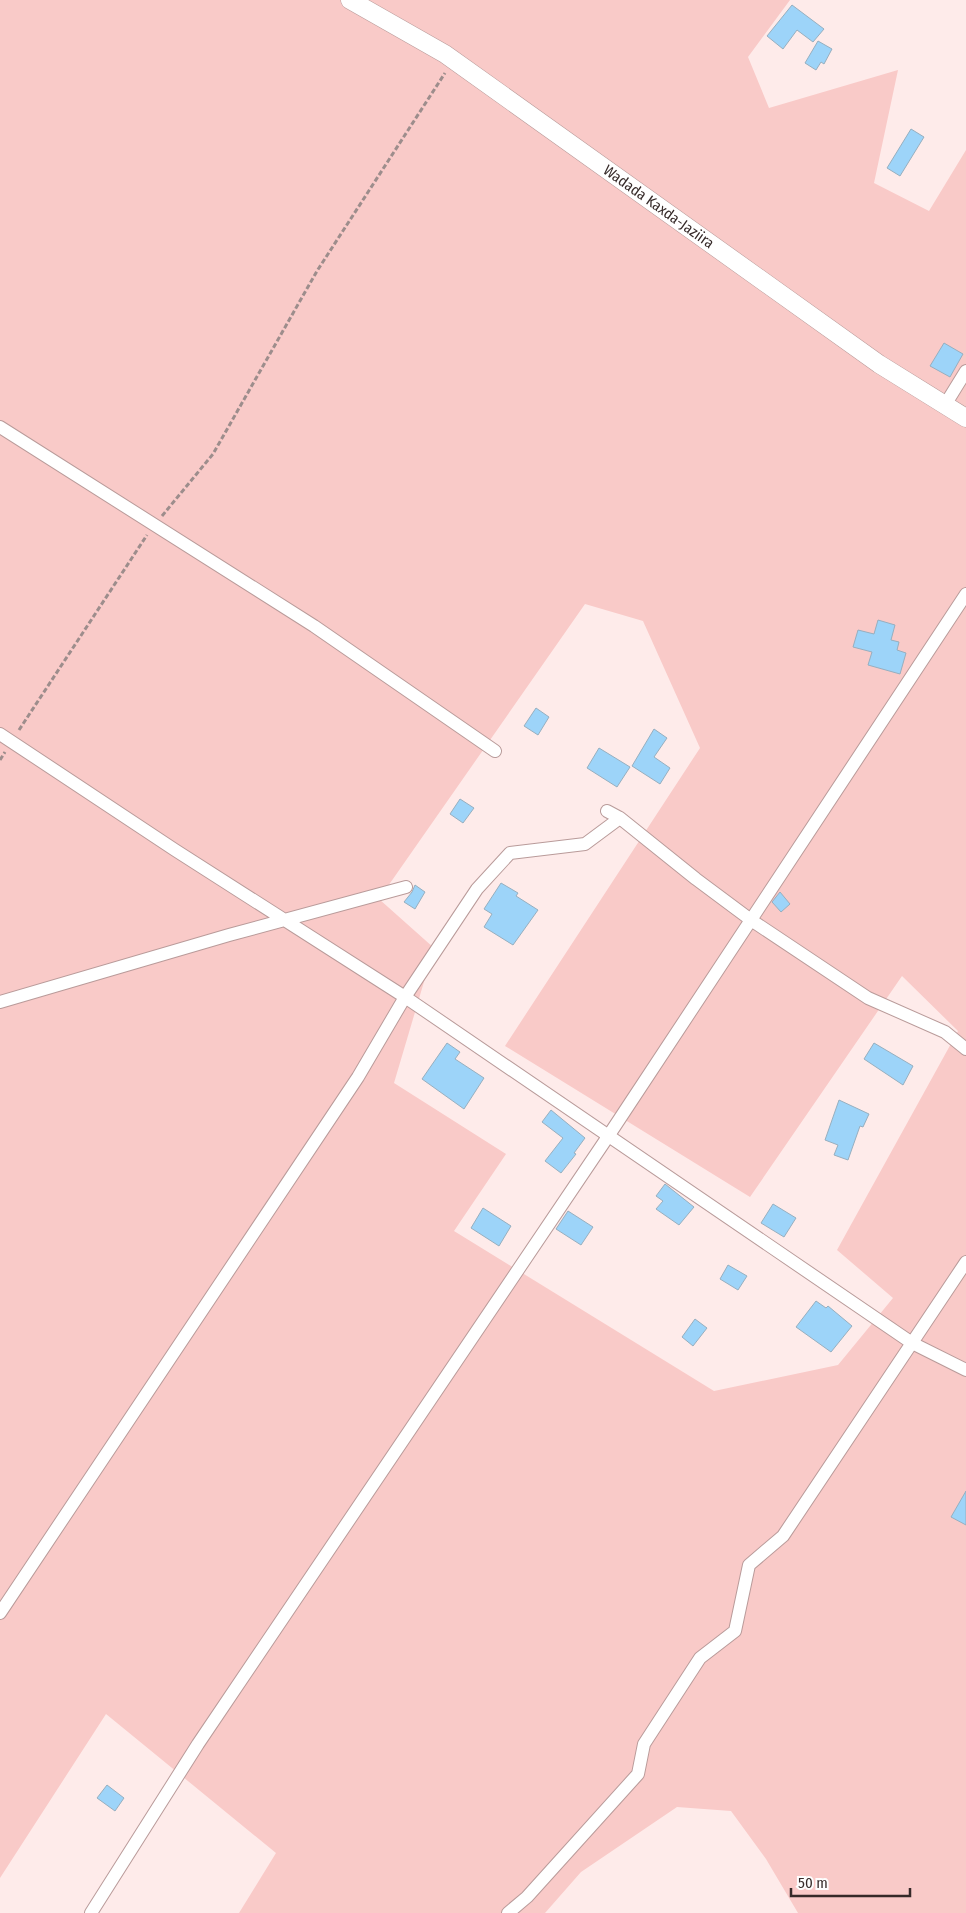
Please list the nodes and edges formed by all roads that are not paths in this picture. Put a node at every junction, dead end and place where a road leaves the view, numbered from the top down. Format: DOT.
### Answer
graph roads {
  1 [pos="350,0"];
  2 [pos="966,371"];
  3 [pos="945,405"];
  4 [pos="966,418"];
  5 [pos="0,427"];
  6 [pos="966,594"];
  7 [pos="0,734"];
  8 [pos="495,751"];
  9 [pos="607,812"];
  10 [pos="620,818"];
  11 [pos="406,887"];
  12 [pos="284,920"];
  13 [pos="751,920"];
  14 [pos="405,997"];
  15 [pos="0,1002"];
  16 [pos="966,1049"];
  17 [pos="609,1135"];
  18 [pos="966,1262"];
  19 [pos="912,1343"];
  20 [pos="966,1370"];
  21 [pos="0,1613"];
  22 [pos="91,1913"];
  23 [pos="508,1913"];
  1 -- 3 [label="street, Wadada Kaxda-Jaziira"];
  2 -- 3 [label="street"];
  3 -- 4 [label="street, Wadada Kaxda-Jaziira"];
  5 -- 8 [label="street"];
  6 -- 13 [label="street"];
  7 -- 12 [label="street"];
  9 -- 10 [label="street"];
  10 -- 13 [label="street"];
  10 -- 14 [label="street"];
  11 -- 12 [label="street"];
  12 -- 14 [label="street"];
  12 -- 15 [label="street"];
  13 -- 16 [label="street"];
  13 -- 17 [label="street"];
  14 -- 17 [label="street"];
  14 -- 21 [label="street"];
  17 -- 19 [label="street"];
  17 -- 22 [label="street"];
  18 -- 19 [label="street"];
  19 -- 20 [label="street"];
  19 -- 23 [label="street"];
}
